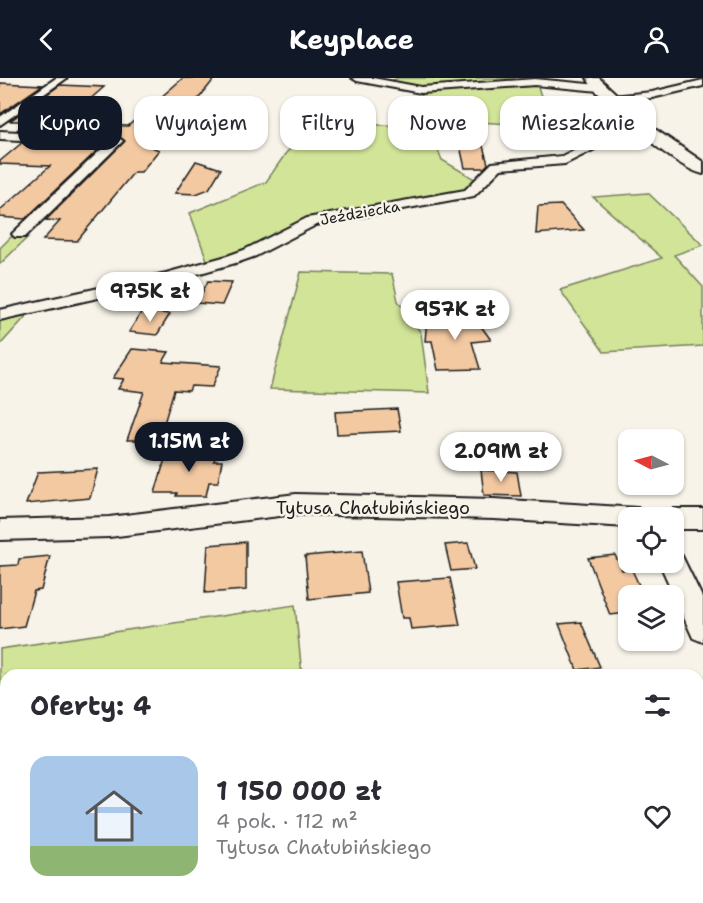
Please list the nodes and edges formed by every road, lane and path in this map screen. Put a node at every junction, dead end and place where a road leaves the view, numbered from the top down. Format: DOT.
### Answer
graph roads {
  1 [pos="62,78"];
  2 [pos="357,78"];
  3 [pos="384,80"];
  4 [pos="596,83"];
  5 [pos="703,83"];
  6 [pos="608,96"];
  7 [pos="642,96"];
  8 [pos="0,122"];
  9 [pos="0,135"];
  10 [pos="656,139"];
  11 [pos="584,150"];
  12 [pos="703,170"];
  13 [pos="20,234"];
  14 [pos="0,315"];
  15 [pos="618,517"];
  16 [pos="684,519"];
  17 [pos="703,519"];
  18 [pos="0,530"];
  19 [pos="677,573"];
  20 [pos="703,629"];
  1 -- 8 [label="street"];
  2 -- 3 [label="street"];
  3 -- 4 [label="street"];
  4 -- 6 [label="street"];
  5 -- 7 [label="street"];
  9 -- 13 [label="street"];
  10 -- 12 [label="street"];
  11 -- 14 [label="street, Jeździecka"];
  15 -- 18 [label="street, Tytusa Chałubińskiego"];
  16 -- 17 [label="street"];
  19 -- 20 [label="street"];
}
